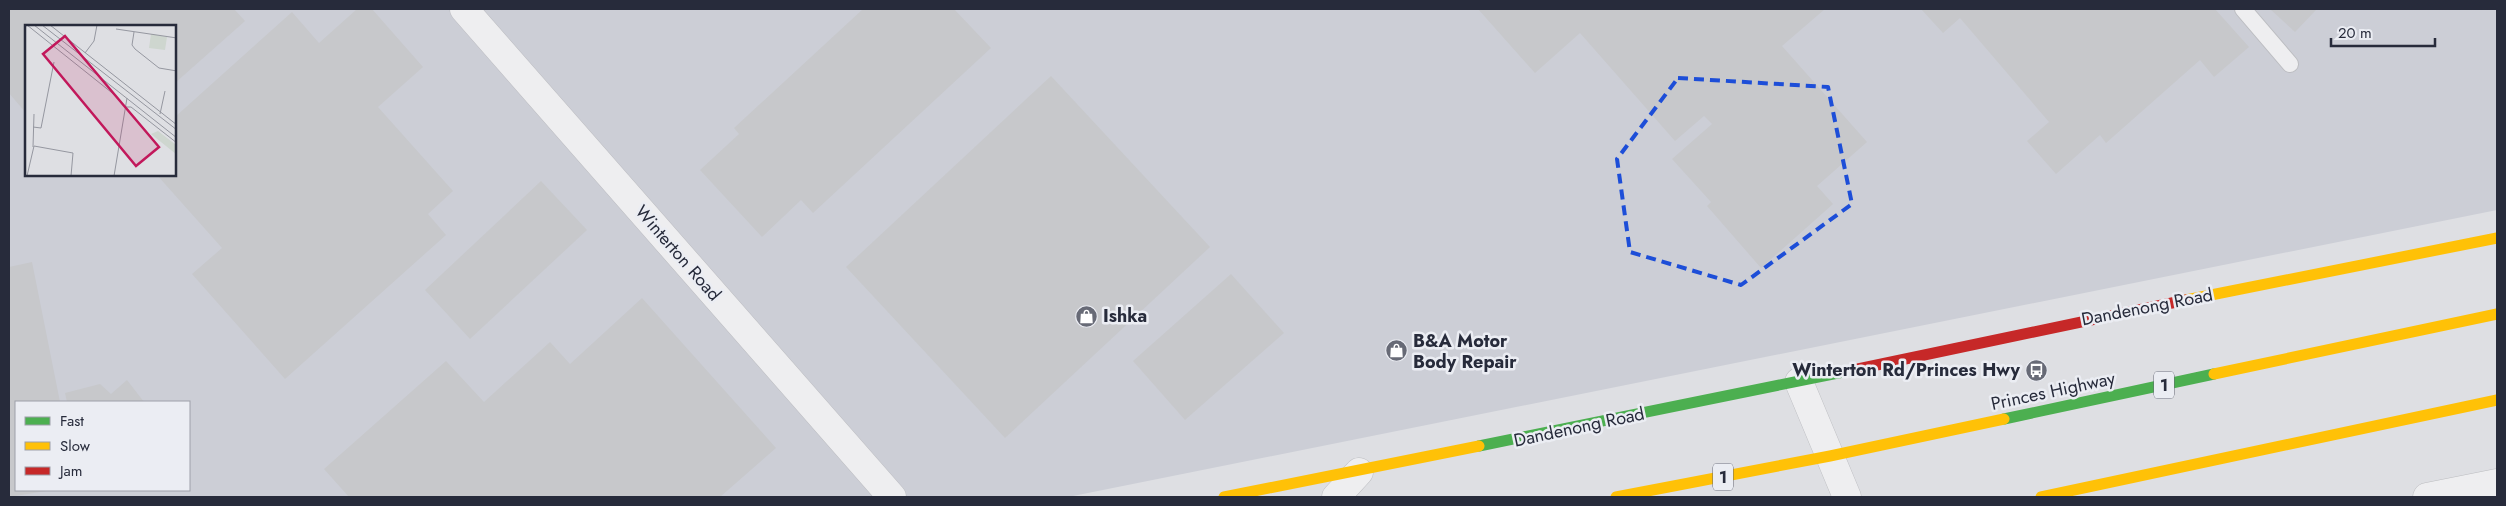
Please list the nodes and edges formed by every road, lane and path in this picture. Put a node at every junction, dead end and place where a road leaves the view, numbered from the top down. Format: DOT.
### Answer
graph roads {
  1 [pos="464,9"];
  2 [pos="2242,9"];
  3 [pos="2290,64"];
  4 [pos="2497,238"];
  5 [pos="2497,314"];
  6 [pos="1799,382"];
  7 [pos="2497,400"];
  8 [pos="1830,456"];
  9 [pos="1359,472"];
  10 [pos="2497,483"];
  11 [pos="892,497"];
  12 [pos="1224,497"];
  13 [pos="1336,497"];
  14 [pos="1616,497"];
  15 [pos="1847,497"];
  16 [pos="2040,497"];
  17 [pos="2427,497"];
  1 -- 11 [label="street, Winterton Road"];
  2 -- 3 [label="lane"];
  4 -- 6 [label="main road, Dandenong Road"];
  5 -- 8 [label="main road, Princes Highway / 1"];
  6 -- 8 [label="street"];
  6 -- 9 [label="main road, Dandenong Road"];
  7 -- 16 [label="main road"];
  8 -- 14 [label="main road, Princes Highway / 1"];
  8 -- 15 [label="street"];
  9 -- 12 [label="main road, Dandenong Road"];
  9 -- 13 [label="street"];
  10 -- 17 [label="street"];
}
